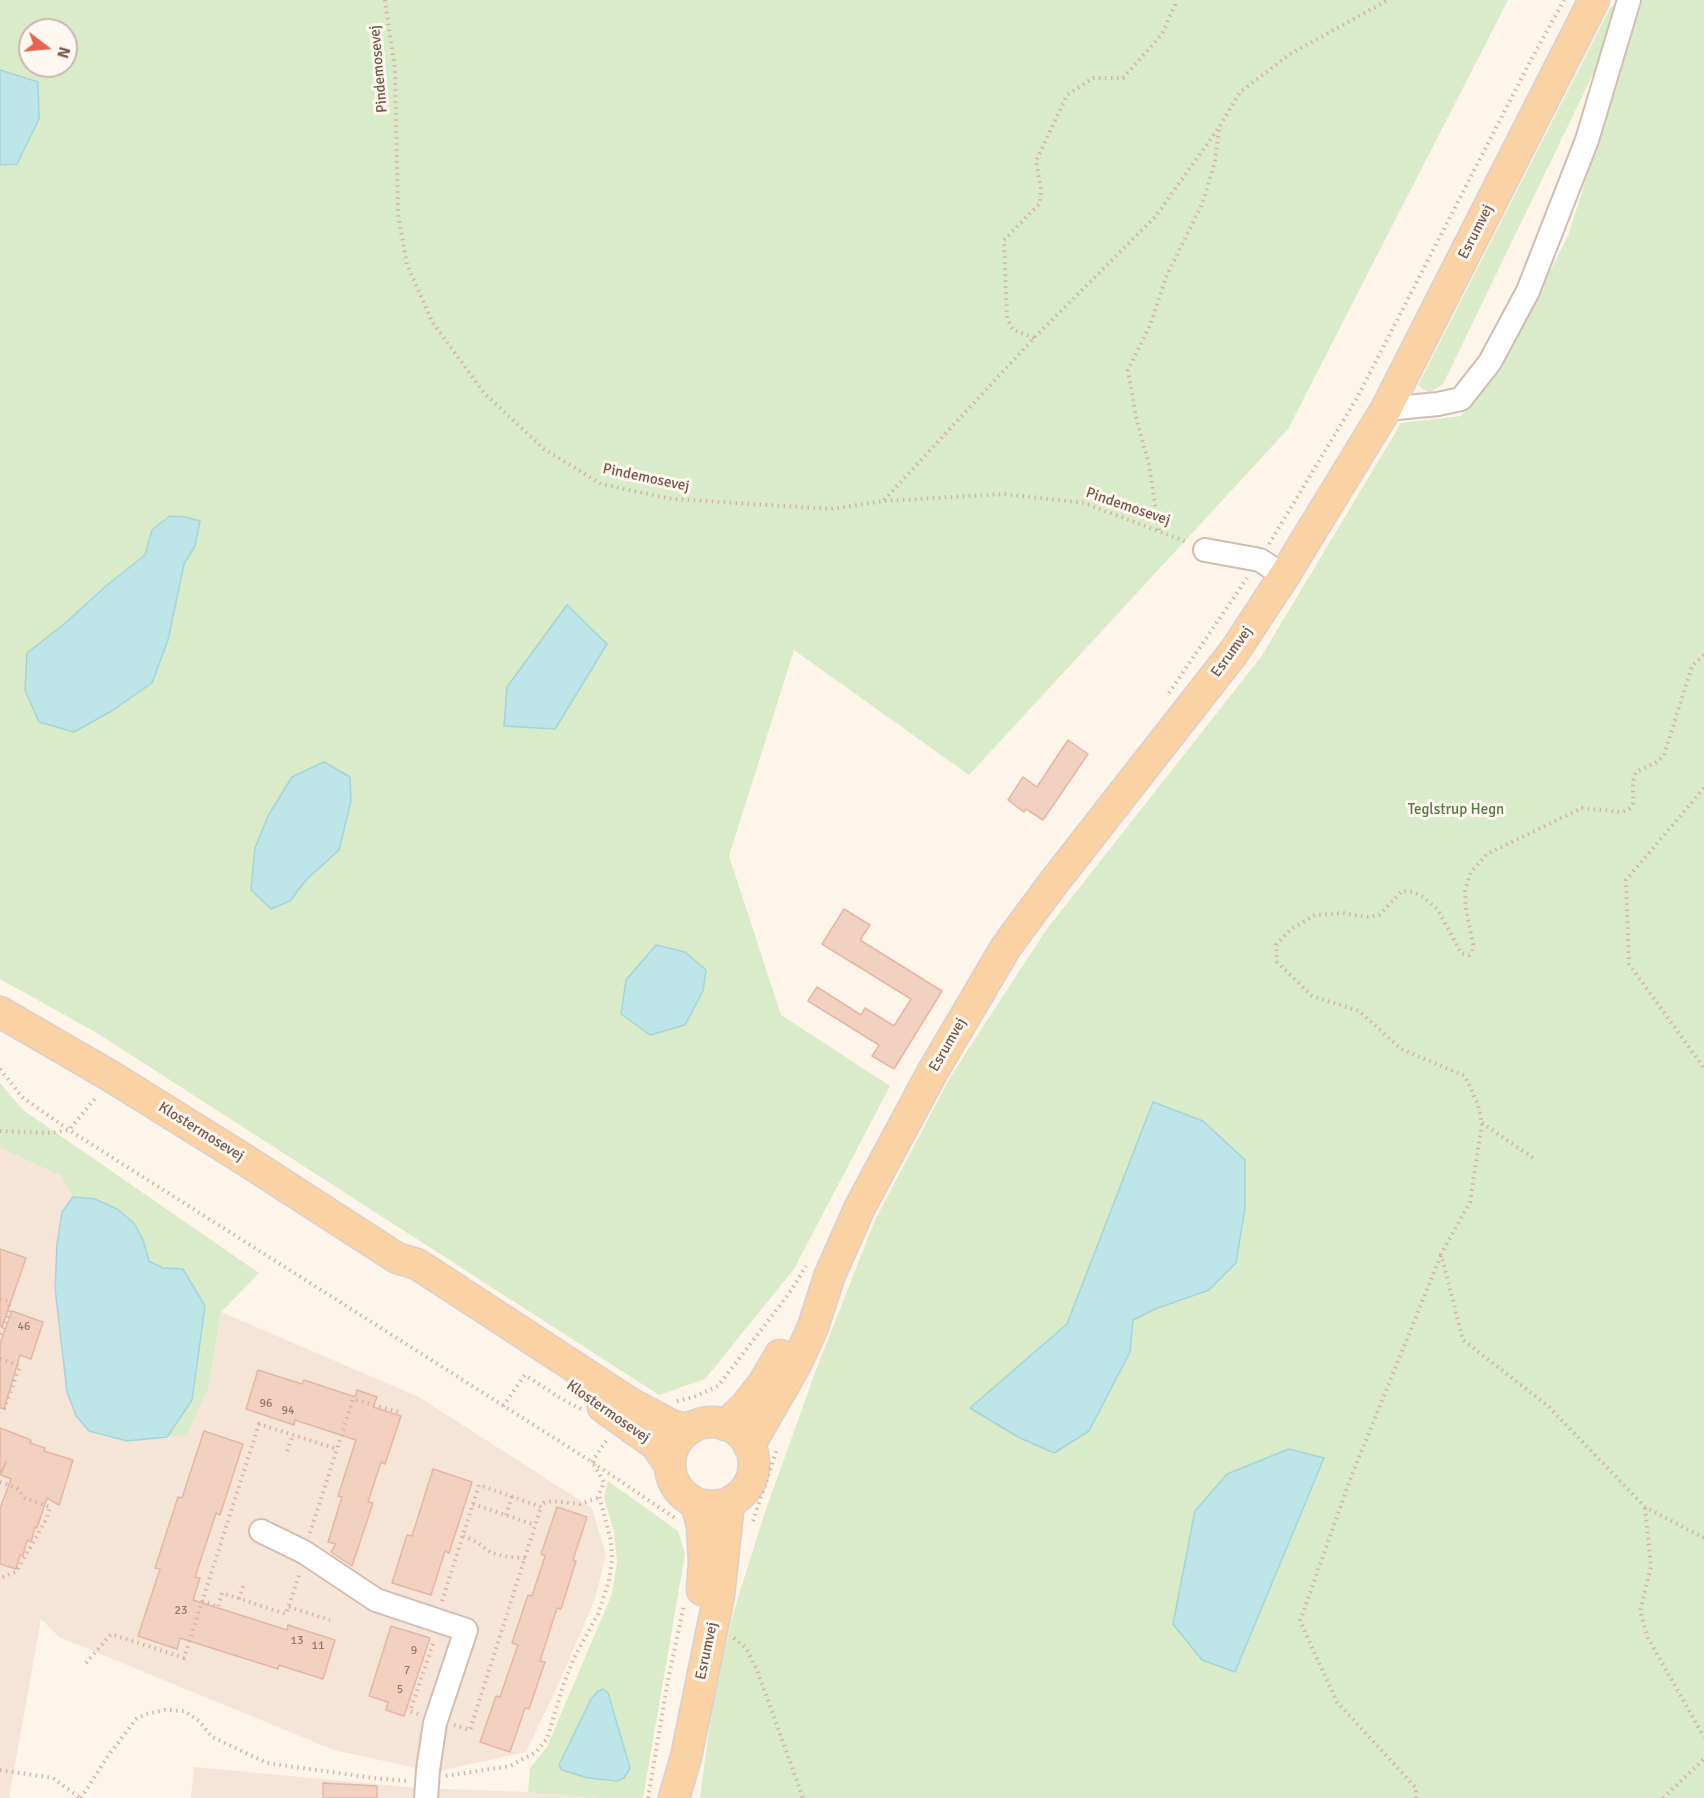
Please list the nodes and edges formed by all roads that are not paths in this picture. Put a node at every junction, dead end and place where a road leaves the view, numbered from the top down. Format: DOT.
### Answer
graph roads {
  1 [pos="1594,0"];
  2 [pos="1629,0"];
  3 [pos="1386,409"];
  4 [pos="1205,550"];
  5 [pos="1284,576"];
  6 [pos="0,1012"];
  7 [pos="397,1258"];
  8 [pos="830,1277"];
  9 [pos="725,1425"];
  10 [pos="690,1429"];
  11 [pos="763,1446"];
  12 [pos="670,1465"];
  13 [pos="729,1503"];
  14 [pos="688,1512"];
  15 [pos="261,1531"];
  16 [pos="427,1782"];
  17 [pos="674,1798"];
  1 -- 3 [label="main road, Esrumvej"];
  2 -- 3 [label="lane"];
  3 -- 5 [label="main road, Esrumvej"];
  4 -- 5 [label="lane"];
  5 -- 8 [label="main road, Esrumvej"];
  6 -- 7 [label="main road, Klostermosevej"];
  7 -- 10 [label="main road, Klostermosevej"];
  7 -- 12 [label="main road, Klostermosevej"];
  8 -- 9 [label="main road, Esrumvej"];
  8 -- 11 [label="main road, Esrumvej"];
  9 -- 10 [label="main road"];
  9 -- 11 [label="main road"];
  10 -- 12 [label="main road"];
  11 -- 13 [label="main road"];
  12 -- 14 [label="main road"];
  13 -- 14 [label="main road"];
  13 -- 17 [label="main road, Esrumvej"];
  14 -- 17 [label="main road, Esrumvej"];
  15 -- 16 [label="lane"];
}
